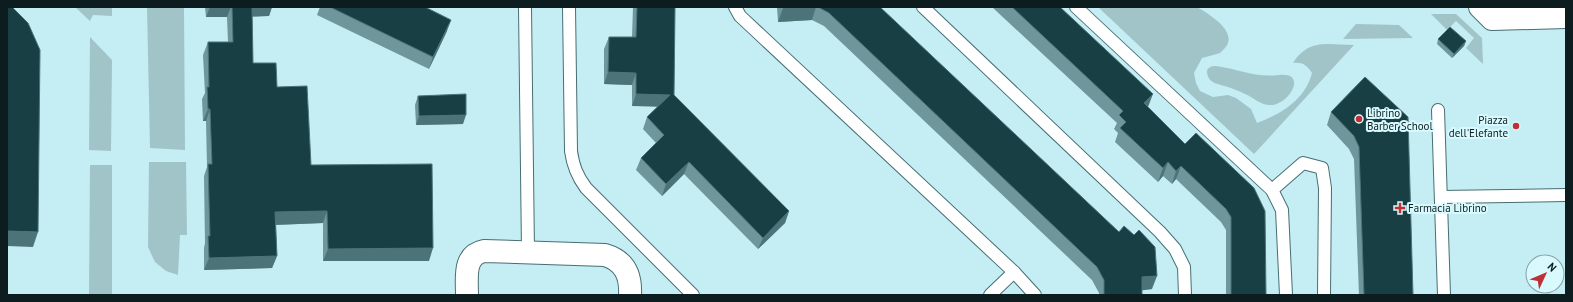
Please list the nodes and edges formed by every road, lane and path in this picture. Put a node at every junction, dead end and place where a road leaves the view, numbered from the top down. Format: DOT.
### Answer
graph roads {
  1 [pos="525,7"];
  2 [pos="569,7"];
  3 [pos="735,7"];
  4 [pos="923,7"];
  5 [pos="1076,7"];
  6 [pos="1480,7"];
  7 [pos="1566,18"];
  8 [pos="1438,110"];
  9 [pos="1272,190"];
  10 [pos="1566,195"];
  11 [pos="1441,197"];
  12 [pos="528,252"];
  13 [pos="1014,272"];
  14 [pos="467,295"];
  15 [pos="630,295"];
  16 [pos="693,295"];
  17 [pos="990,295"];
  18 [pos="1035,295"];
  19 [pos="1185,295"];
  20 [pos="1286,295"];
  21 [pos="1324,295"];
  22 [pos="1444,295"];
  1 -- 12 [label="lane"];
  2 -- 16 [label="lane"];
  3 -- 13 [label="lane"];
  4 -- 19 [label="lane"];
  5 -- 9 [label="lane"];
  6 -- 7 [label="street"];
  8 -- 11 [label="lane"];
  9 -- 20 [label="lane"];
  9 -- 21 [label="lane"];
  10 -- 11 [label="lane"];
  11 -- 22 [label="lane"];
  12 -- 14 [label="street"];
  12 -- 15 [label="street"];
  13 -- 17 [label="lane"];
  13 -- 18 [label="lane"];
}
